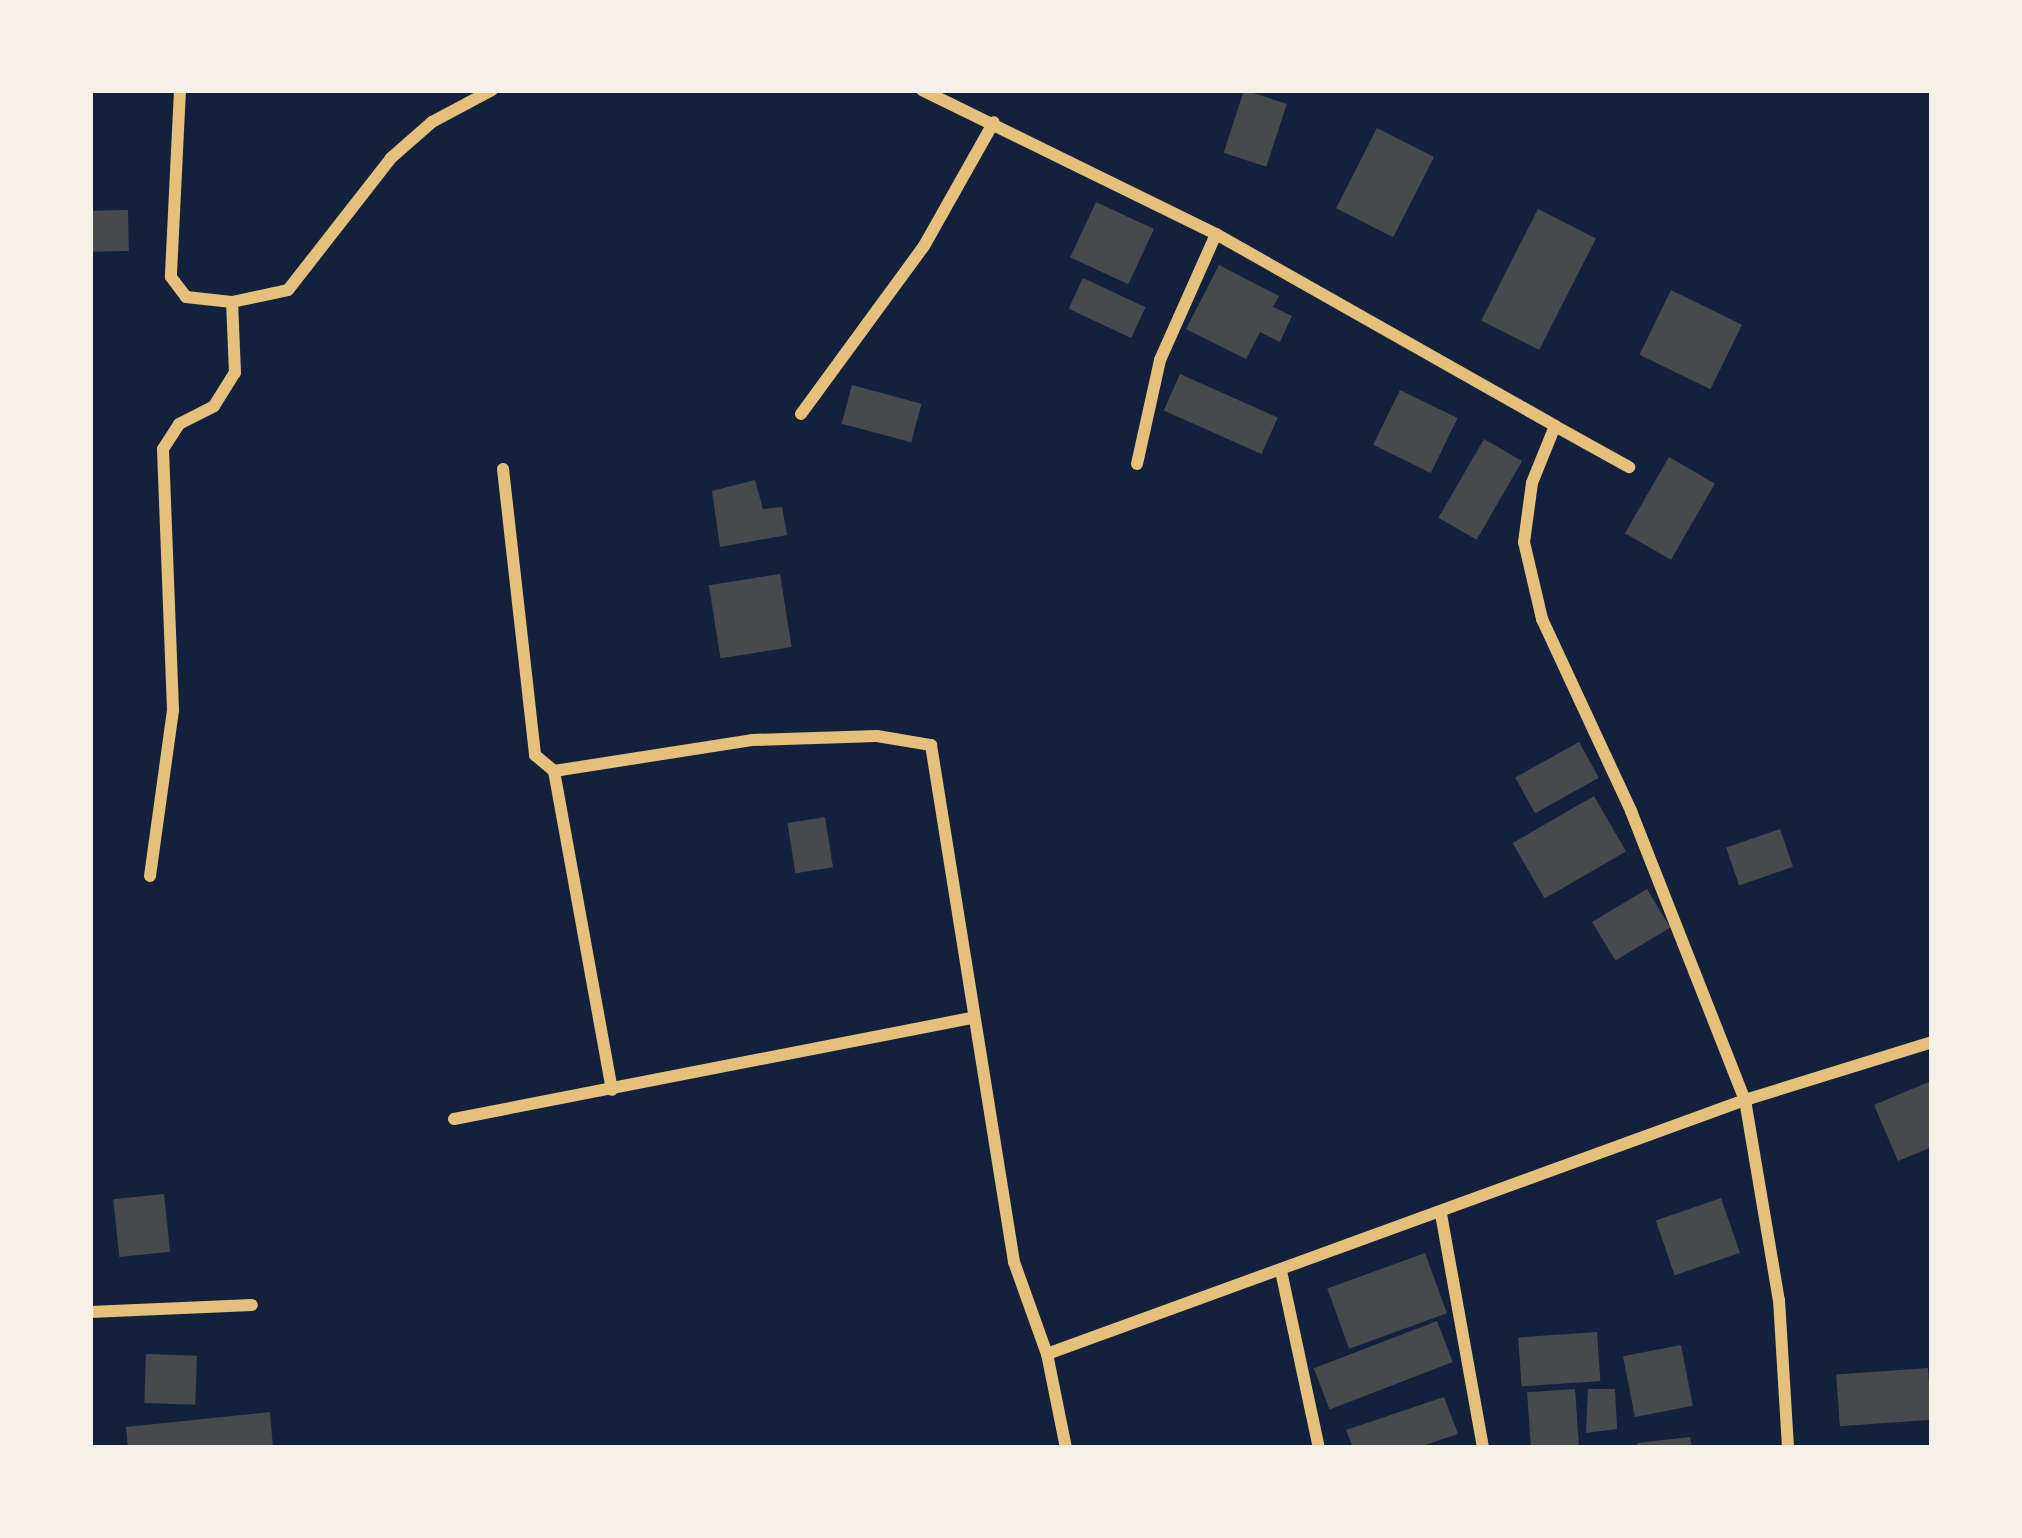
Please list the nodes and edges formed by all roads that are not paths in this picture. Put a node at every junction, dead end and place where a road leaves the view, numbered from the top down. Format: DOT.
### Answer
graph roads {
  1 [pos="179,90"];
  2 [pos="492,90"];
  3 [pos="922,90"];
  4 [pos="994,122"];
  5 [pos="1216,234"];
  6 [pos="232,302"];
  7 [pos="801,414"];
  8 [pos="1555,425"];
  9 [pos="1137,464"];
  10 [pos="1629,467"];
  11 [pos="503,470"];
  12 [pos="554,771"];
  13 [pos="150,876"];
  14 [pos="970,1018"];
  15 [pos="1932,1042"];
  16 [pos="612,1090"];
  17 [pos="1745,1100"];
  18 [pos="454,1119"];
  19 [pos="1441,1214"];
  20 [pos="1281,1271"];
  21 [pos="252,1305"];
  22 [pos="90,1312"];
  23 [pos="1047,1354"];
  24 [pos="1066,1448"];
  25 [pos="1319,1448"];
  26 [pos="1483,1448"];
  27 [pos="1789,1448"];
  1 -- 6 [label="street"];
  2 -- 6 [label="street"];
  3 -- 4 [label="street"];
  4 -- 5 [label="street"];
  4 -- 7 [label="street"];
  5 -- 8 [label="street"];
  5 -- 9 [label="street"];
  6 -- 13 [label="street"];
  8 -- 10 [label="street"];
  8 -- 17 [label="street"];
  11 -- 12 [label="street"];
  12 -- 14 [label="street"];
  12 -- 16 [label="street"];
  14 -- 16 [label="street"];
  14 -- 23 [label="street"];
  15 -- 17 [label="street"];
  16 -- 18 [label="street"];
  17 -- 19 [label="street"];
  17 -- 27 [label="street"];
  19 -- 20 [label="street"];
  19 -- 26 [label="street"];
  20 -- 23 [label="street"];
  20 -- 25 [label="street"];
  21 -- 22 [label="street"];
  23 -- 24 [label="street"];
}
